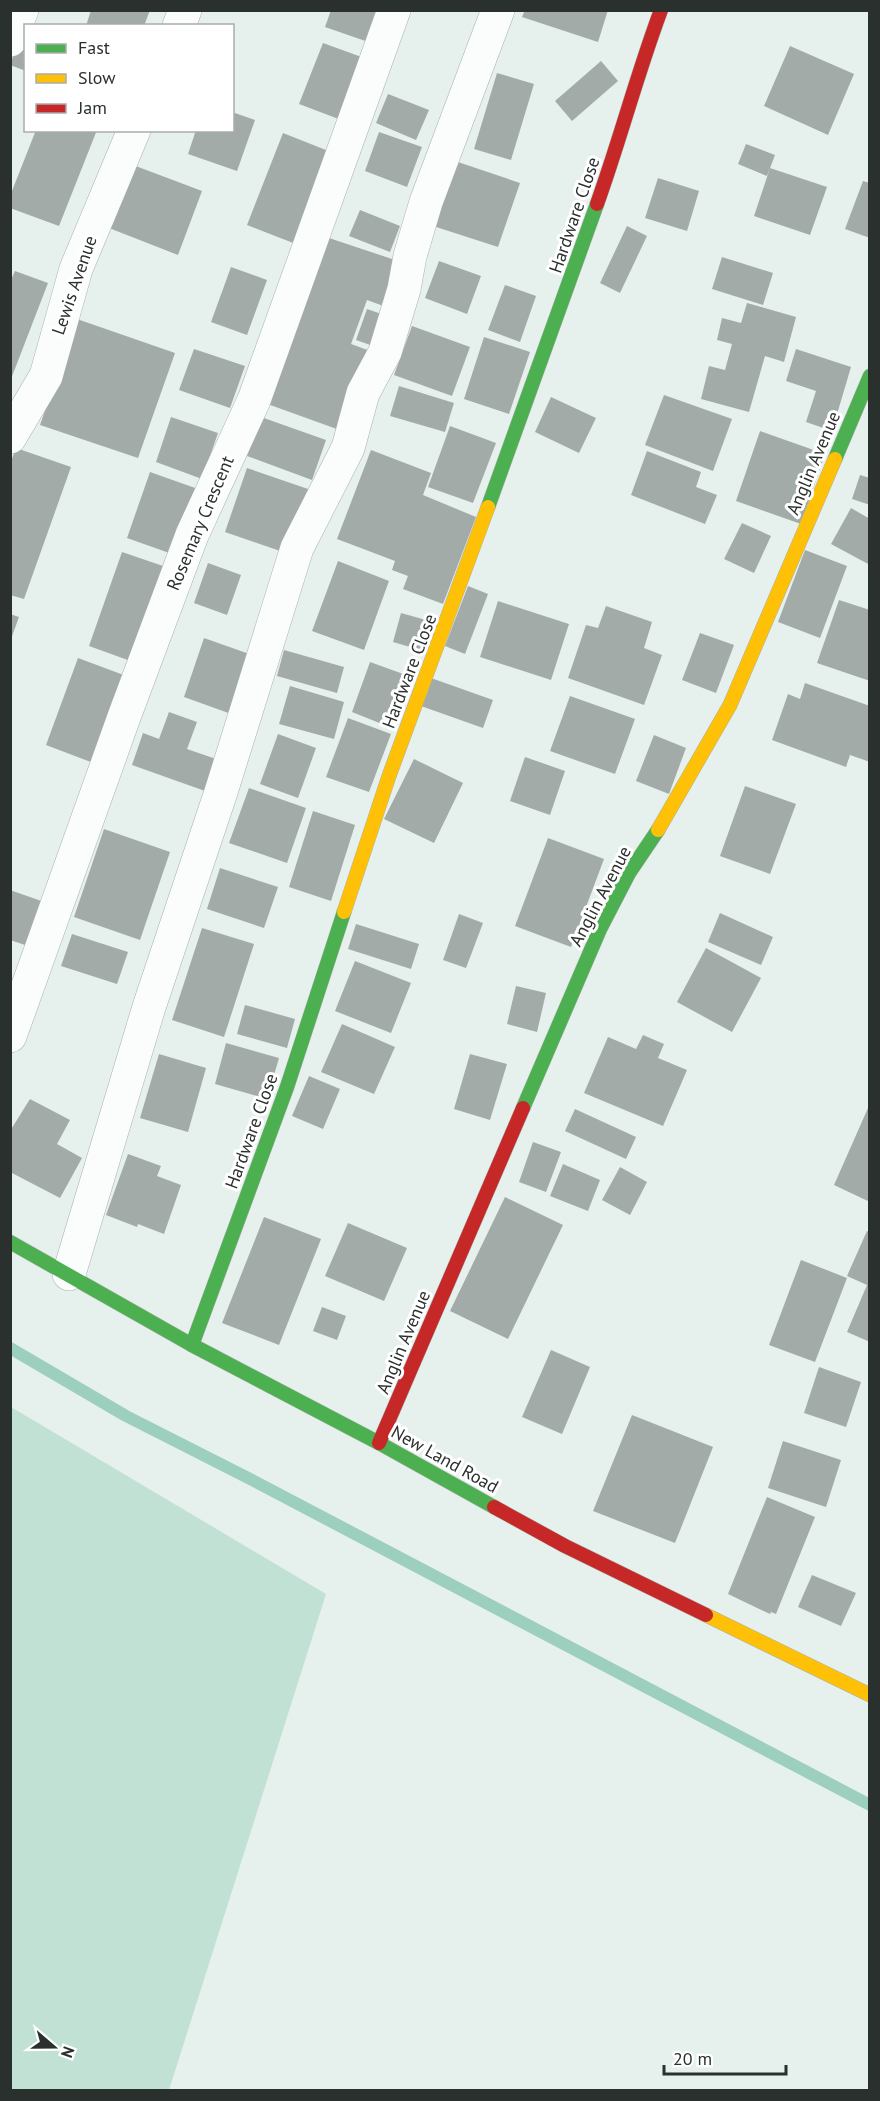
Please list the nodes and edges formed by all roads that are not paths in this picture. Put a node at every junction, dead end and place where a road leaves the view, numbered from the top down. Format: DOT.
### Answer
graph roads {
  1 [pos="22,10"];
  2 [pos="186,10"];
  3 [pos="394,10"];
  4 [pos="498,10"];
  5 [pos="661,10"];
  6 [pos="180,24"];
  7 [pos="10,40"];
  8 [pos="133,132"];
  9 [pos="870,376"];
  10 [pos="10,437"];
  11 [pos="10,1036"];
  12 [pos="10,1242"];
  13 [pos="69,1274"];
  14 [pos="192,1345"];
  15 [pos="379,1443"];
  16 [pos="870,1695"];
  1 -- 7 [label="street"];
  2 -- 6 [label="street"];
  3 -- 11 [label="street, Rosemary Crescent"];
  4 -- 13 [label="street"];
  5 -- 14 [label="street, Hardware Close"];
  8 -- 10 [label="street, Lewis Avenue"];
  9 -- 15 [label="street, Anglin Avenue"];
  12 -- 13 [label="street, New Land Road"];
  13 -- 14 [label="street, New Land Road"];
  14 -- 15 [label="street, New Land Road"];
  15 -- 16 [label="street, New Land Road"];
}
